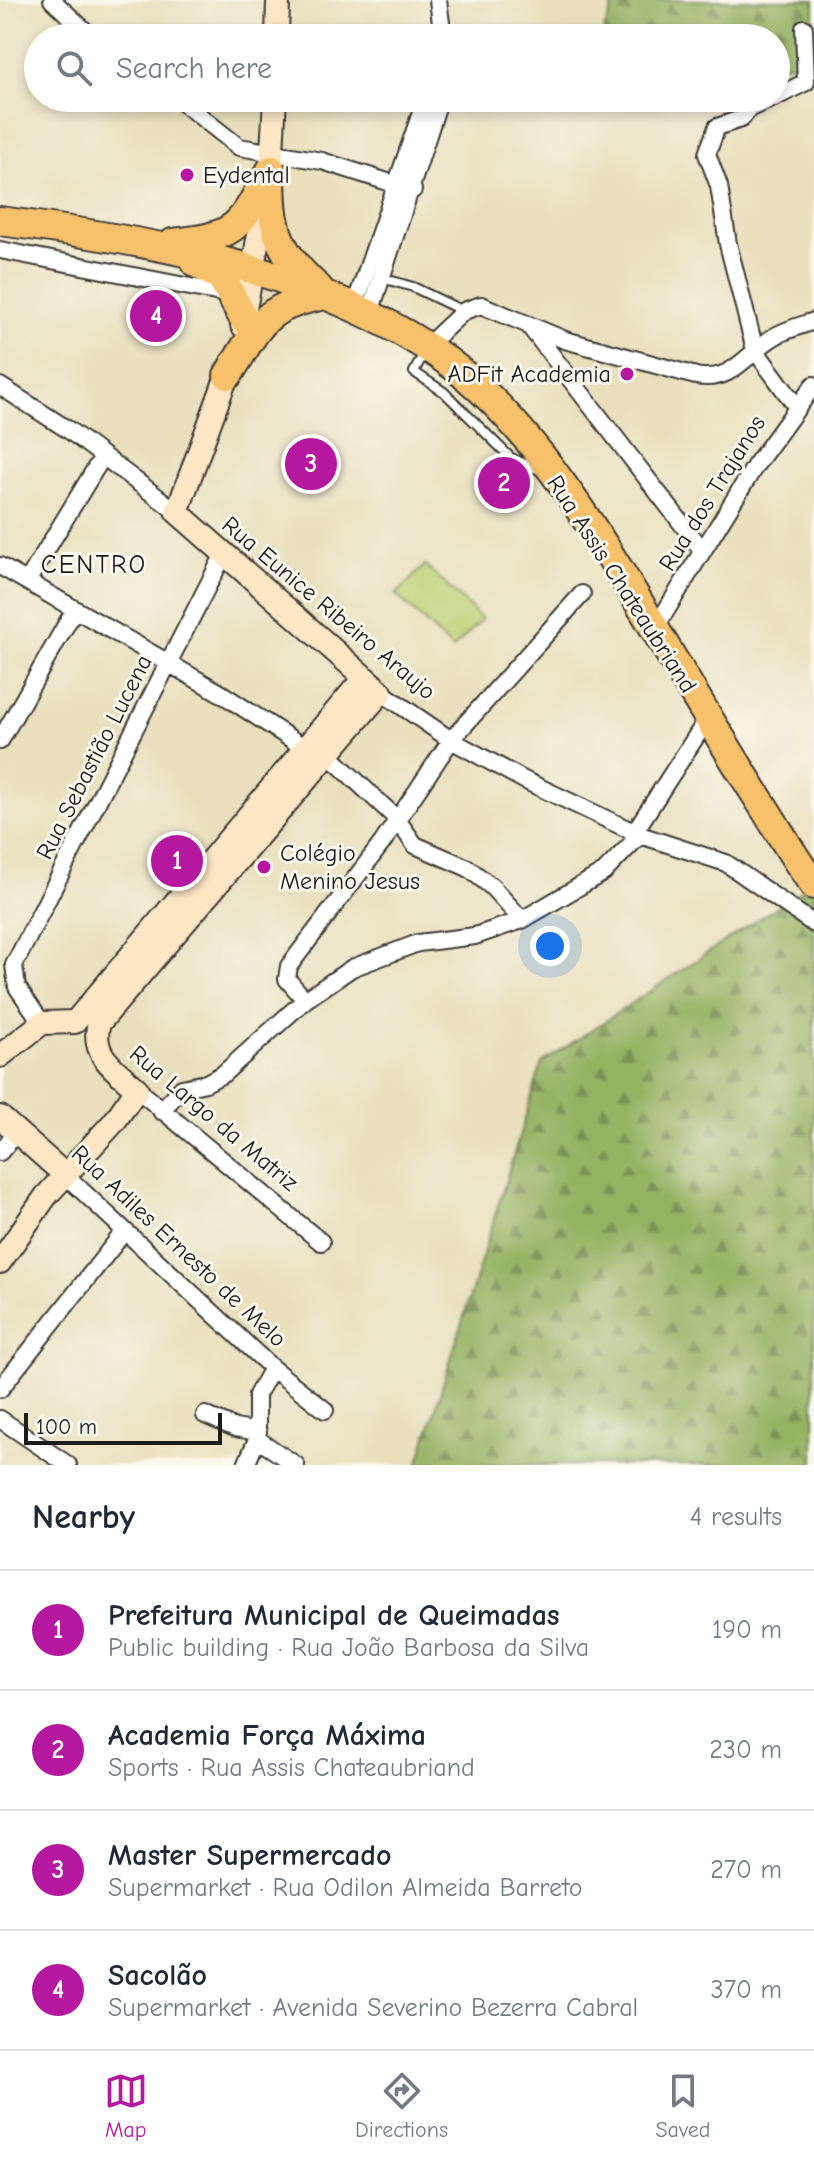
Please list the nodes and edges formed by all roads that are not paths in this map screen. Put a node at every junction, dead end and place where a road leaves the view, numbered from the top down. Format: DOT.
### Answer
graph roads {
  1 [pos="52,0"];
  2 [pos="278,0"];
  3 [pos="431,0"];
  4 [pos="438,0"];
  5 [pos="78,24"];
  6 [pos="277,24"];
  7 [pos="433,24"];
  8 [pos="441,24"];
  9 [pos="804,28"];
  10 [pos="790,90"];
  11 [pos="195,112"];
  12 [pos="274,112"];
  13 [pos="423,112"];
  14 [pos="435,112"];
  15 [pos="747,112"];
  16 [pos="272,160"];
  17 [pos="406,188"];
  18 [pos="0,221"];
  19 [pos="160,244"];
  20 [pos="0,250"];
  21 [pos="252,272"];
  22 [pos="382,278"];
  23 [pos="326,295"];
  24 [pos="238,307"];
  25 [pos="464,311"];
  26 [pos="362,312"];
  27 [pos="814,321"];
  28 [pos="530,327"];
  29 [pos="426,347"];
  30 [pos="755,350"];
  31 [pos="228,375"];
  32 [pos="814,385"];
  33 [pos="0,386"];
  34 [pos="796,406"];
  35 [pos="103,456"];
  36 [pos="177,512"];
  37 [pos="703,551"];
  38 [pos="224,554"];
  39 [pos="0,566"];
  40 [pos="28,580"];
  41 [pos="582,594"];
  42 [pos="75,609"];
  43 [pos="654,630"];
  44 [pos="169,664"];
  45 [pos="372,685"];
  46 [pos="708,718"];
  47 [pos="1,739"];
  48 [pos="451,740"];
  49 [pos="315,747"];
  50 [pos="396,818"];
  51 [pos="638,833"];
  52 [pos="814,885"];
  53 [pos="522,920"];
  54 [pos="814,924"];
  55 [pos="6,970"];
  56 [pos="305,1000"];
  57 [pos="42,1023"];
  58 [pos="4,1057"];
  59 [pos="137,1089"];
  60 [pos="161,1111"];
  61 [pos="0,1117"];
  62 [pos="17,1132"];
  63 [pos="0,1152"];
  64 [pos="64,1174"];
  65 [pos="123,1233"];
  66 [pos="321,1242"];
  67 [pos="0,1262"];
  68 [pos="272,1368"];
  69 [pos="0,1389"];
  70 [pos="325,1410"];
  71 [pos="205,1415"];
  72 [pos="0,1419"];
  73 [pos="257,1436"];
  74 [pos="68,1465"];
  75 [pos="246,1465"];
  76 [pos="296,1465"];
  1 -- 5 [label="street"];
  2 -- 6 [label="street"];
  3 -- 7 [label="street"];
  4 -- 8 [label="street"];
  9 -- 10 [label="street"];
  11 -- 16 [label="street"];
  12 -- 16 [label="street"];
  13 -- 17 [label="street"];
  14 -- 17 [label="street"];
  15 -- 30 [label="street"];
  16 -- 17 [label="street"];
  16 -- 19 [label="highway"];
  16 -- 21 [label="street"];
  16 -- 23 [label="highway"];
  17 -- 22 [label="street"];
  17 -- 26 [label="street"];
  18 -- 19 [label="highway"];
  19 -- 21 [label="highway, Rua Assis Chateaubriand"];
  19 -- 24 [label="highway"];
  20 -- 24 [label="street"];
  21 -- 23 [label="highway, Rua Assis Chateaubriand"];
  21 -- 24 [label="street"];
  22 -- 25 [label="lane"];
  22 -- 26 [label="street"];
  23 -- 26 [label="highway, Rua Assis Chateaubriand"];
  23 -- 31 [label="highway"];
  24 -- 31 [label="street"];
  25 -- 28 [label="street"];
  25 -- 29 [label="street"];
  26 -- 29 [label="highway, Rua Assis Chateaubriand"];
  27 -- 30 [label="street"];
  28 -- 30 [label="street"];
  28 -- 37 [label="street"];
  29 -- 43 [label="highway, Rua Assis Chateaubriand"];
  30 -- 34 [label="street"];
  31 -- 36 [label="street"];
  32 -- 34 [label="street, Rua dos Trajanos"];
  33 -- 35 [label="street, Rua Eunice Ribeiro Araujo"];
  34 -- 37 [label="street, Rua dos Trajanos"];
  35 -- 36 [label="street, Rua Eunice Ribeiro Araujo"];
  35 -- 40 [label="street"];
  36 -- 38 [label="street, Rua Eunice Ribeiro Araujo"];
  37 -- 43 [label="street, Rua dos Trajanos"];
  38 -- 44 [label="street, Rua Sebastião Lucena"];
  38 -- 45 [label="street, Rua Eunice Ribeiro Araujo"];
  39 -- 40 [label="street"];
  40 -- 42 [label="street"];
  41 -- 48 [label="street"];
  42 -- 44 [label="street"];
  42 -- 47 [label="street"];
  43 -- 46 [label="highway, Rua Assis Chateaubriand"];
  44 -- 49 [label="street"];
  44 -- 55 [label="street, Rua Sebastião Lucena"];
  45 -- 48 [label="street, Rua Eunice Ribeiro Araujo"];
  45 -- 49 [label="street"];
  46 -- 51 [label="street"];
  46 -- 52 [label="highway, Rua Assis Chateaubriand"];
  48 -- 50 [label="street"];
  48 -- 51 [label="street, Rua Eunice Ribeiro Araujo"];
  49 -- 50 [label="street"];
  49 -- 57 [label="street"];
  49 -- 59 [label="street, Rua Largo da Matriz"];
  50 -- 53 [label="street"];
  50 -- 56 [label="street"];
  51 -- 53 [label="street"];
  51 -- 54 [label="street, Rua Eunice Ribeiro Araujo"];
  53 -- 56 [label="street"];
  55 -- 57 [label="street, Rua Sebastião Lucena"];
  56 -- 60 [label="street"];
  57 -- 58 [label="street"];
  59 -- 60 [label="street, Rua Largo da Matriz"];
  59 -- 64 [label="street"];
  60 -- 66 [label="street, Rua Largo da Matriz"];
  61 -- 62 [label="street, Rua Adiles Ernesto de Melo"];
  62 -- 63 [label="street"];
  62 -- 64 [label="street, Rua Adiles Ernesto de Melo"];
  64 -- 65 [label="street, Rua Adiles Ernesto de Melo"];
  64 -- 67 [label="street"];
  65 -- 68 [label="street, Rua Adiles Ernesto de Melo"];
  65 -- 69 [label="street"];
  68 -- 70 [label="street, Rua Adiles Ernesto de Melo"];
  68 -- 73 [label="street"];
  71 -- 73 [label="street"];
  72 -- 74 [label="street"];
  73 -- 75 [label="street"];
  73 -- 76 [label="street"];
}
